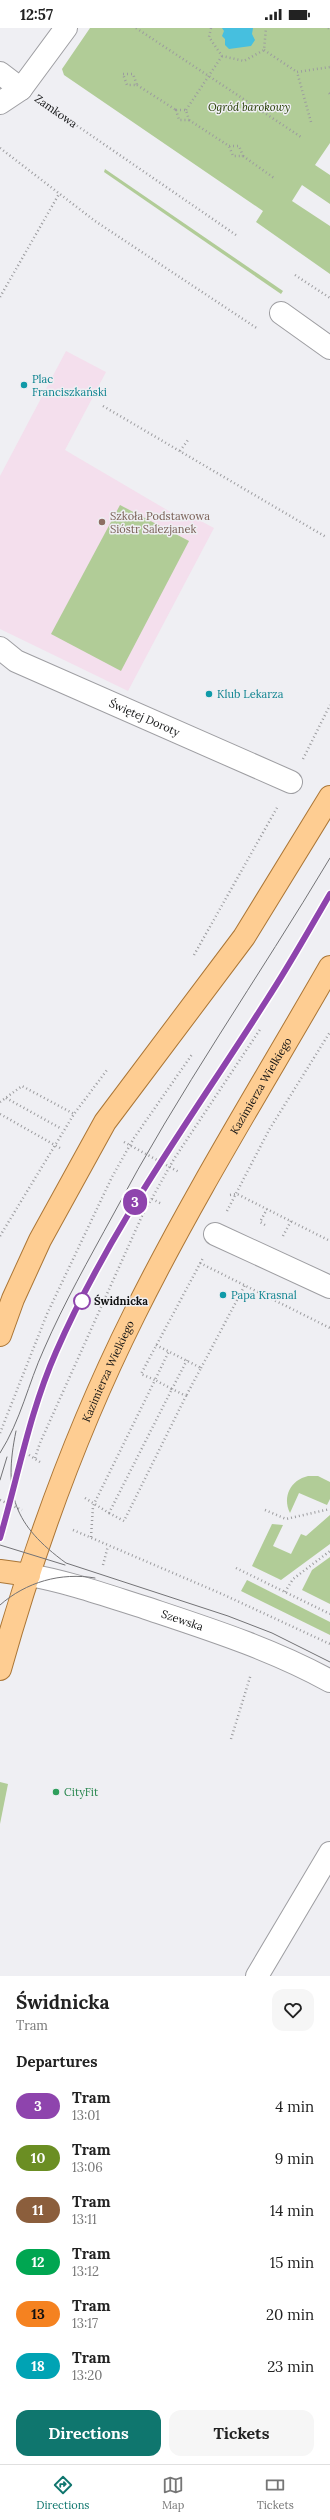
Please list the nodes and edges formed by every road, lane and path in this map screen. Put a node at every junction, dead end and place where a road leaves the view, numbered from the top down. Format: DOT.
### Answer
graph roads {
  1 [pos="66,28"];
  2 [pos="136,28"];
  3 [pos="211,28"];
  4 [pos="266,28"];
  5 [pos="264,50"];
  6 [pos="222,56"];
  7 [pos="330,67"];
  8 [pos="0,72"];
  9 [pos="297,72"];
  10 [pos="209,76"];
  11 [pos="137,85"];
  12 [pos="21,89"];
  13 [pos="0,102"];
  14 [pos="176,110"];
  15 [pos="186,110"];
  16 [pos="189,120"];
  17 [pos="310,122"];
  18 [pos="301,137"];
  19 [pos="229,146"];
  20 [pos="0,148"];
  21 [pos="243,156"];
  22 [pos="274,178"];
  23 [pos="59,194"];
  24 [pos="236,235"];
  25 [pos="295,275"];
  26 [pos="0,297"];
  27 [pos="330,298"];
  28 [pos="281,313"];
  29 [pos="259,330"];
  30 [pos="330,348"];
  31 [pos="102,406"];
  32 [pos="188,440"];
  33 [pos="180,451"];
  34 [pos="326,537"];
  35 [pos="0,648"];
  36 [pos="330,705"];
  37 [pos="291,782"];
  38 [pos="330,797"];
  39 [pos="194,956"];
  40 [pos="330,967"];
  41 [pos="260,1028"];
  42 [pos="330,1032"];
  43 [pos="194,1052"];
  44 [pos="6,1098"];
  45 [pos="0,1102"];
  46 [pos="0,1114"];
  47 [pos="60,1128"];
  48 [pos="118,1138"];
  49 [pos="55,1146"];
  50 [pos="130,1146"];
  51 [pos="170,1167"];
  52 [pos="184,1175"];
  53 [pos="237,1194"];
  54 [pos="152,1199"];
  55 [pos="167,1207"];
  56 [pos="267,1209"];
  57 [pos="265,1225"];
  58 [pos="215,1234"];
  59 [pos="0,1236"];
  60 [pos="330,1241"];
  61 [pos="200,1263"];
  62 [pos="245,1285"];
  63 [pos="330,1287"];
  64 [pos="330,1328"];
  65 [pos="0,1335"];
  66 [pos="156,1345"];
  67 [pos="169,1352"];
  68 [pos="187,1360"];
  69 [pos="201,1368"];
  70 [pos="155,1380"];
  71 [pos="172,1389"];
  72 [pos="186,1396"];
  73 [pos="0,1433"];
  74 [pos="29,1455"];
  75 [pos="35,1458"];
  76 [pos="42,1463"];
  77 [pos="82,1495"];
  78 [pos="94,1506"];
  79 [pos="330,1509"];
  80 [pos="265,1510"];
  81 [pos="109,1513"];
  82 [pos="68,1528"];
  83 [pos="91,1538"];
  84 [pos="108,1546"];
  85 [pos="330,1551"];
  86 [pos="102,1567"];
  87 [pos="236,1568"];
  88 [pos="0,1571"];
  89 [pos="29,1575"];
  90 [pos="285,1592"];
  91 [pos="330,1614"];
  92 [pos="330,1644"];
  93 [pos="0,1669"];
  94 [pos="252,1672"];
  95 [pos="330,1681"];
  96 [pos="231,1739"];
  97 [pos="330,1853"];
  98 [pos="257,1976"];
  1 -- 12 [label="street"];
  2 -- 10 [label="path"];
  3 -- 6 [label="path"];
  4 -- 5 [label="path"];
  5 -- 6 [label="path"];
  5 -- 9 [label="path"];
  6 -- 10 [label="path"];
  7 -- 9 [label="path"];
  8 -- 12 [label="street"];
  9 -- 17 [label="path"];
  10 -- 15 [label="path"];
  10 -- 18 [label="path"];
  11 -- 11 [label="path"];
  11 -- 14 [label="path"];
  12 -- 13 [label="street"];
  12 -- 24 [label="path, Zamkowa"];
  14 -- 15 [label="path"];
  14 -- 16 [label="path"];
  15 -- 16 [label="path"];
  16 -- 19 [label="path"];
  19 -- 21 [label="path"];
  19 -- 21 [label="path"];
  20 -- 23 [label="path"];
  21 -- 22 [label="path"];
  23 -- 26 [label="path"];
  23 -- 29 [label="path"];
  25 -- 27 [label="path"];
  28 -- 30 [label="street"];
  31 -- 33 [label="path"];
  32 -- 33 [label="path"];
  33 -- 34 [label="path"];
  35 -- 37 [label="street, Świętej Doroty"];
  36 -- 37 [label="path"];
  37 -- 39 [label="path"];
  38 -- 65 [label="main road"];
  40 -- 89 [label="main road, Kazimierza Wielkiego"];
  41 -- 51 [label="path"];
  42 -- 53 [label="path"];
  43 -- 50 [label="path"];
  44 -- 45 [label="path"];
  44 -- 47 [label="path"];
  44 -- 49 [label="path"];
  46 -- 49 [label="path"];
  48 -- 50 [label="path"];
  49 -- 59 [label="path"];
  50 -- 51 [label="path"];
  50 -- 73 [label="path"];
  51 -- 52 [label="path"];
  51 -- 54 [label="path"];
  53 -- 56 [label="path"];
  53 -- 58 [label="path"];
  54 -- 55 [label="path"];
  54 -- 75 [label="path"];
  56 -- 57 [label="path"];
  56 -- 60 [label="path"];
  58 -- 61 [label="path"];
  58 -- 63 [label="street"];
  61 -- 62 [label="path"];
  61 -- 66 [label="path"];
  62 -- 64 [label="path"];
  62 -- 69 [label="path"];
  66 -- 67 [label="path"];
  66 -- 70 [label="path"];
  67 -- 68 [label="path"];
  67 -- 70 [label="path"];
  68 -- 69 [label="path"];
  68 -- 71 [label="path"];
  69 -- 72 [label="path"];
  70 -- 71 [label="path"];
  70 -- 78 [label="path"];
  71 -- 72 [label="path"];
  71 -- 81 [label="path"];
  72 -- 81 [label="path"];
  74 -- 75 [label="path"];
  75 -- 76 [label="path"];
  77 -- 78 [label="path"];
  78 -- 81 [label="path"];
  78 -- 83 [label="path"];
  79 -- 80 [label="path"];
  82 -- 83 [label="path"];
  83 -- 84 [label="path"];
  84 -- 86 [label="path"];
  84 -- 92 [label="path"];
  85 -- 90 [label="path"];
  87 -- 90 [label="path"];
  88 -- 89 [label="main road"];
  89 -- 93 [label="main road, Kazimierza Wielkiego"];
  89 -- 95 [label="street, Szewska"];
  90 -- 91 [label="path"];
  94 -- 96 [label="path"];
  97 -- 98 [label="street"];
}
